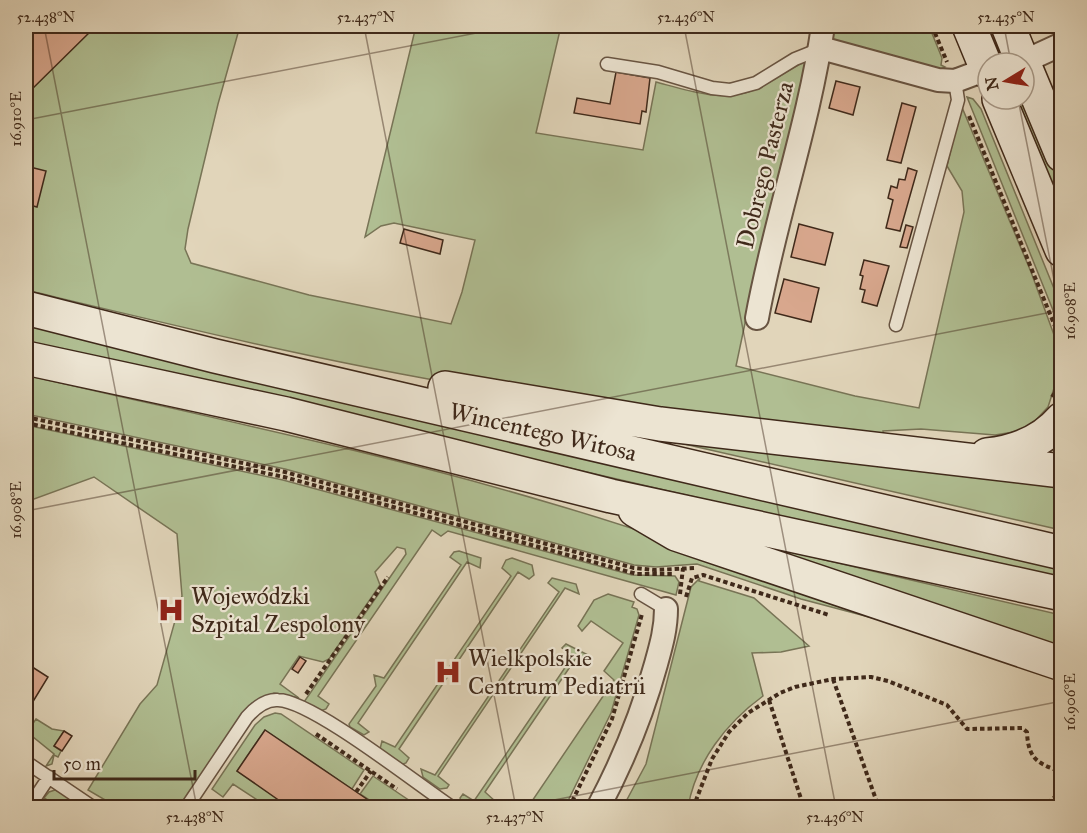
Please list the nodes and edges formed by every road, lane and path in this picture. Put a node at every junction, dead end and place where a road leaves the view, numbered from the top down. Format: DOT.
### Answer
graph roads {
  1 [pos="823,26"];
  2 [pos="932,26"];
  3 [pos="969,26"];
  4 [pos="1008,26"];
  5 [pos="1062,44"];
  6 [pos="821,48"];
  7 [pos="979,51"];
  8 [pos="1019,51"];
  9 [pos="1036,57"];
  10 [pos="607,64"];
  11 [pos="976,74"];
  12 [pos="955,81"];
  13 [pos="1036,92"];
  14 [pos="1004,111"];
  15 [pos="1062,155"];
  16 [pos="1062,250"];
  17 [pos="26,308"];
  18 [pos="757,318"];
  19 [pos="896,325"];
  20 [pos="1062,349"];
  21 [pos="26,358"];
  22 [pos="308,378"];
  23 [pos="26,417"];
  24 [pos="1062,418"];
  25 [pos="26,423"];
  26 [pos="965,459"];
  27 [pos="1062,471"];
  28 [pos="611,496"];
  29 [pos="1062,553"];
  30 [pos="683,568"];
  31 [pos="673,574"];
  32 [pos="388,577"];
  33 [pos="641,594"];
  34 [pos="1062,594"];
  35 [pos="26,598"];
  36 [pos="30,602"];
  37 [pos="666,609"];
  38 [pos="642,614"];
  39 [pos="1060,664"];
  40 [pos="833,679"];
  41 [pos="769,699"];
  42 [pos="298,705"];
  43 [pos="379,758"];
  44 [pos="26,762"];
  45 [pos="370,771"];
  46 [pos="1062,772"];
  47 [pos="49,777"];
  48 [pos="1062,779"];
  49 [pos="356,792"];
  50 [pos="31,804"];
  51 [pos="94,807"];
  52 [pos="186,807"];
  53 [pos="453,807"];
  54 [pos="569,807"];
  55 [pos="598,807"];
  56 [pos="693,807"];
  57 [pos="804,807"];
  58 [pos="879,807"];
  59 [pos="1042,807"];
  1 -- 6 [label="street, Dobrego Pasterza"];
  2 -- 12 [label="path"];
  3 -- 7 [label="main road"];
  4 -- 8 [label="main road"];
  5 -- 9 [label="street"];
  6 -- 10 [label="lane"];
  6 -- 12 [label="street"];
  6 -- 18 [label="street, Dobrego Pasterza"];
  11 -- 12 [label="street"];
  12 -- 19 [label="lane"];
  12 -- 20 [label="path"];
  13 -- 15 [label="main road"];
  14 -- 16 [label="main road"];
  17 -- 22 [label="main road, Wincentego Witosa"];
  21 -- 28 [label="main road, Wincentego Witosa"];
  22 -- 26 [label="main road"];
  22 -- 29 [label="main road, Wincentego Witosa"];
  23 -- 30 [label="path"];
  24 -- 26 [label="main road"];
  25 -- 31 [label="path"];
  26 -- 27 [label="main road"];
  28 -- 34 [label="main road, Wincentego Witosa"];
  28 -- 39 [label="main road"];
  32 -- 42 [label="path"];
  33 -- 37 [label="lane"];
  35 -- 36 [label="path"];
  37 -- 55 [label="street"];
  38 -- 54 [label="path"];
  40 -- 41 [label="path"];
  40 -- 46 [label="path"];
  40 -- 58 [label="path"];
  41 -- 56 [label="path"];
  41 -- 57 [label="path"];
  42 -- 43 [label="lane"];
  42 -- 45 [label="path"];
  42 -- 52 [label="lane"];
  43 -- 45 [label="path"];
  43 -- 53 [label="lane"];
  44 -- 47 [label="lane"];
  45 -- 49 [label="path"];
  47 -- 50 [label="lane"];
  47 -- 51 [label="lane"];
  48 -- 59 [label="path"];
}
